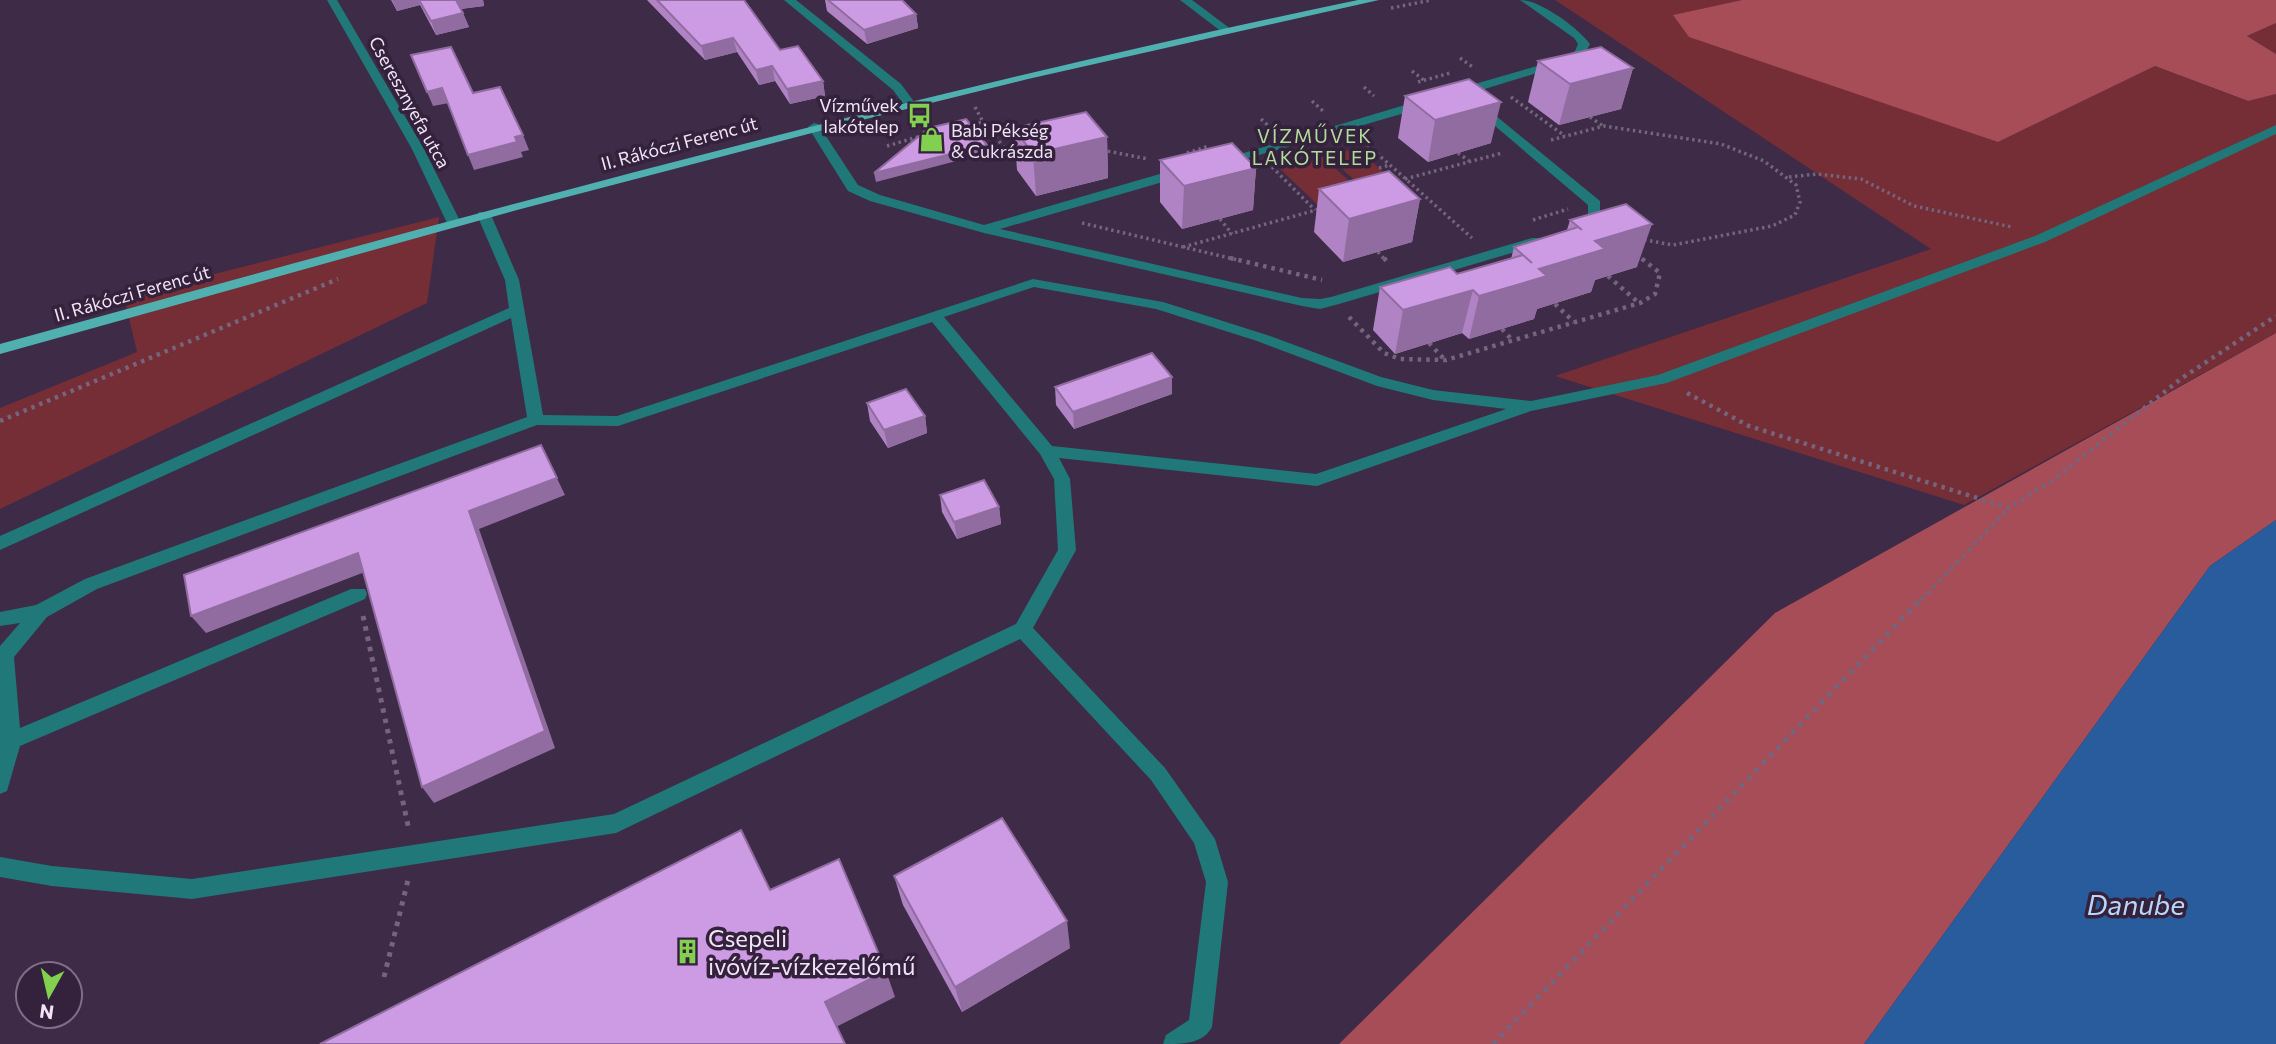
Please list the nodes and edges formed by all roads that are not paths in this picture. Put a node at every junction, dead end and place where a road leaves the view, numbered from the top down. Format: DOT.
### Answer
graph roads {
  1 [pos="332,0"];
  2 [pos="789,0"];
  3 [pos="1185,0"];
  4 [pos="1374,0"];
  5 [pos="1525,0"];
  6 [pos="1226,30"];
  7 [pos="1463,92"];
  8 [pos="909,103"];
  9 [pos="814,127"];
  10 [pos="2276,129"];
  11 [pos="1214,163"];
  12 [pos="1190,170"];
  13 [pos="484,215"];
  14 [pos="454,223"];
  15 [pos="984,229"];
  16 [pos="515,310"];
  17 [pos="936,317"];
  18 [pos="0,349"];
  19 [pos="1531,406"];
  20 [pos="536,420"];
  21 [pos="1047,451"];
  22 [pos="0,543"];
  23 [pos="358,594"];
  24 [pos="40,612"];
  25 [pos="0,620"];
  26 [pos="1023,629"];
  27 [pos="11,741"];
  28 [pos="0,785"];
  29 [pos="0,867"];
  30 [pos="1175,1044"];
  1 -- 14 [label="street, Cseresznyefa utca"];
  2 -- 8 [label="street"];
  3 -- 6 [label="street"];
  4 -- 6 [label="main road, II. Rákóczi Ferenc út"];
  5 -- 7 [label="street"];
  6 -- 8 [label="main road, II. Rákóczi Ferenc út"];
  7 -- 11 [label="street"];
  7 -- 15 [label="street"];
  8 -- 9 [label="main road, II. Rákóczi Ferenc út"];
  9 -- 13 [label="main road, II. Rákóczi Ferenc út"];
  9 -- 15 [label="street"];
  10 -- 19 [label="street"];
  12 -- 15 [label="street"];
  13 -- 14 [label="main road, II. Rákóczi Ferenc út"];
  13 -- 16 [label="street"];
  14 -- 18 [label="main road, II. Rákóczi Ferenc út"];
  16 -- 20 [label="street"];
  16 -- 22 [label="street"];
  17 -- 19 [label="street"];
  17 -- 20 [label="street"];
  17 -- 21 [label="street"];
  19 -- 21 [label="street"];
  20 -- 24 [label="street"];
  21 -- 26 [label="street"];
  23 -- 27 [label="street"];
  24 -- 25 [label="street"];
  24 -- 27 [label="street"];
  26 -- 29 [label="street"];
  26 -- 30 [label="street"];
  27 -- 28 [label="street"];
}
